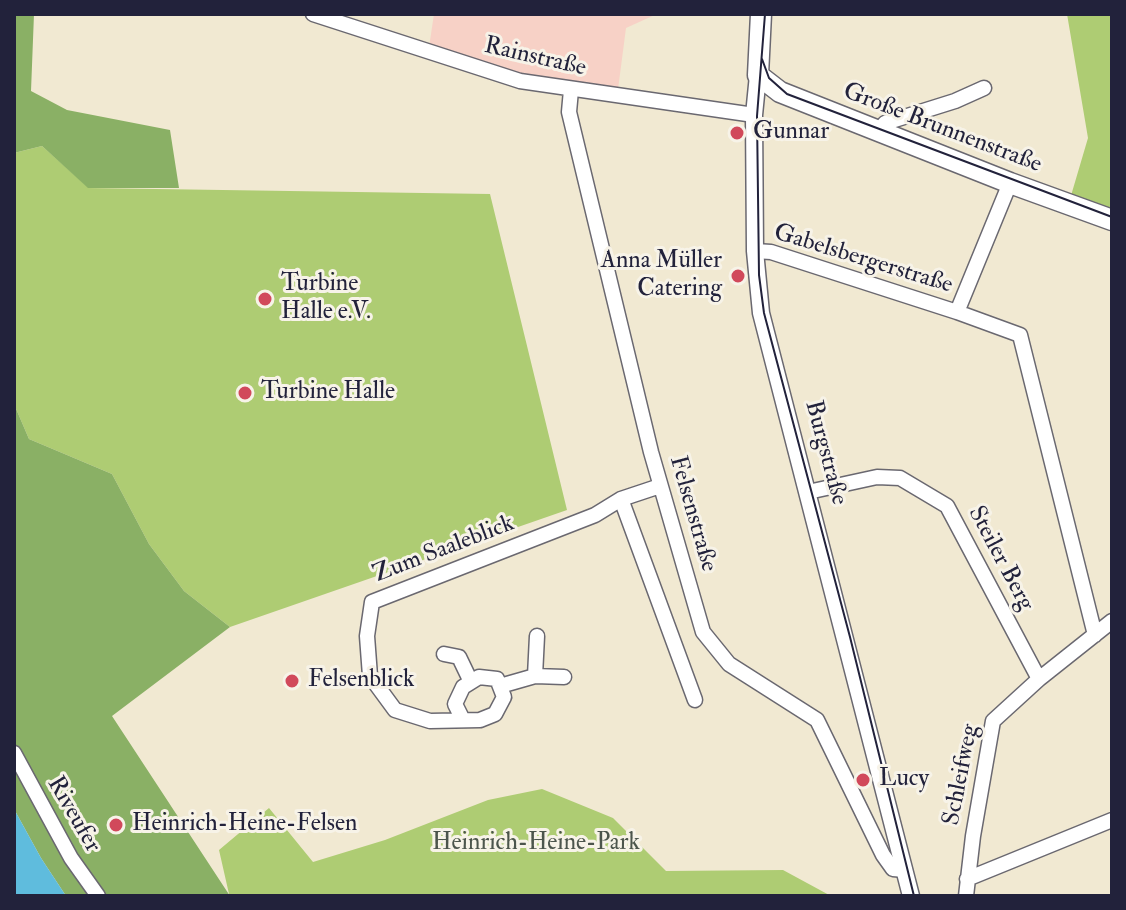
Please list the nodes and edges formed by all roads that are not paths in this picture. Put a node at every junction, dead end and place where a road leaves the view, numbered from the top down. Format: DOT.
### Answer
graph roads {
  1 [pos="313,14"];
  2 [pos="761,14"];
  3 [pos="758,75"];
  4 [pos="984,88"];
  5 [pos="571,90"];
  6 [pos="754,115"];
  7 [pos="879,131"];
  8 [pos="1010,183"];
  9 [pos="1112,220"];
  10 [pos="755,251"];
  11 [pos="957,312"];
  12 [pos="660,486"];
  13 [pos="808,492"];
  14 [pos="621,499"];
  15 [pos="1112,621"];
  16 [pos="1095,635"];
  17 [pos="537,636"];
  18 [pos="444,654"];
  19 [pos="535,676"];
  20 [pos="564,677"];
  21 [pos="1039,679"];
  22 [pos="471,682"];
  23 [pos="500,686"];
  24 [pos="695,700"];
  25 [pos="462,718"];
  26 [pos="14,753"];
  27 [pos="1112,820"];
  28 [pos="905,870"];
  29 [pos="967,879"];
  30 [pos="98,896"];
  31 [pos="911,896"];
  32 [pos="966,896"];
  1 -- 5 [label="street, Rainstraße"];
  2 -- 3 [label="main road, Burgstraße"];
  3 -- 6 [label="street, Burgstraße"];
  3 -- 7 [label="main road, Große Brunnenstraße"];
  4 -- 7 [label="street"];
  5 -- 6 [label="street, Rainstraße"];
  5 -- 12 [label="street, Felsenstraße"];
  6 -- 10 [label="street, Burgstraße"];
  7 -- 8 [label="main road, Große Brunnenstraße"];
  8 -- 9 [label="main road, Große Brunnenstraße"];
  8 -- 11 [label="street, Gabelsbergerstraße"];
  10 -- 11 [label="street, Gabelsbergerstraße"];
  10 -- 13 [label="street, Burgstraße"];
  11 -- 16 [label="street, Gabelsbergerstraße"];
  12 -- 14 [label="street, Zum Saaleblick"];
  12 -- 28 [label="street, Felsenstraße"];
  13 -- 21 [label="street, Steiler Berg"];
  13 -- 28 [label="street, Burgstraße"];
  14 -- 24 [label="street"];
  14 -- 25 [label="street, Zum Saaleblick"];
  15 -- 16 [label="street, Schleifweg"];
  16 -- 21 [label="street, Schleifweg"];
  17 -- 19 [label="street"];
  18 -- 22 [label="street"];
  19 -- 20 [label="street"];
  19 -- 23 [label="street"];
  21 -- 29 [label="street, Schleifweg"];
  22 -- 23 [label="street"];
  22 -- 25 [label="street"];
  23 -- 25 [label="street, Zum Saaleblick"];
  26 -- 30 [label="street, Riveufer"];
  27 -- 29 [label="street"];
  28 -- 31 [label="street, Burgstraße"];
  29 -- 32 [label="street, Schleifweg"];
}
